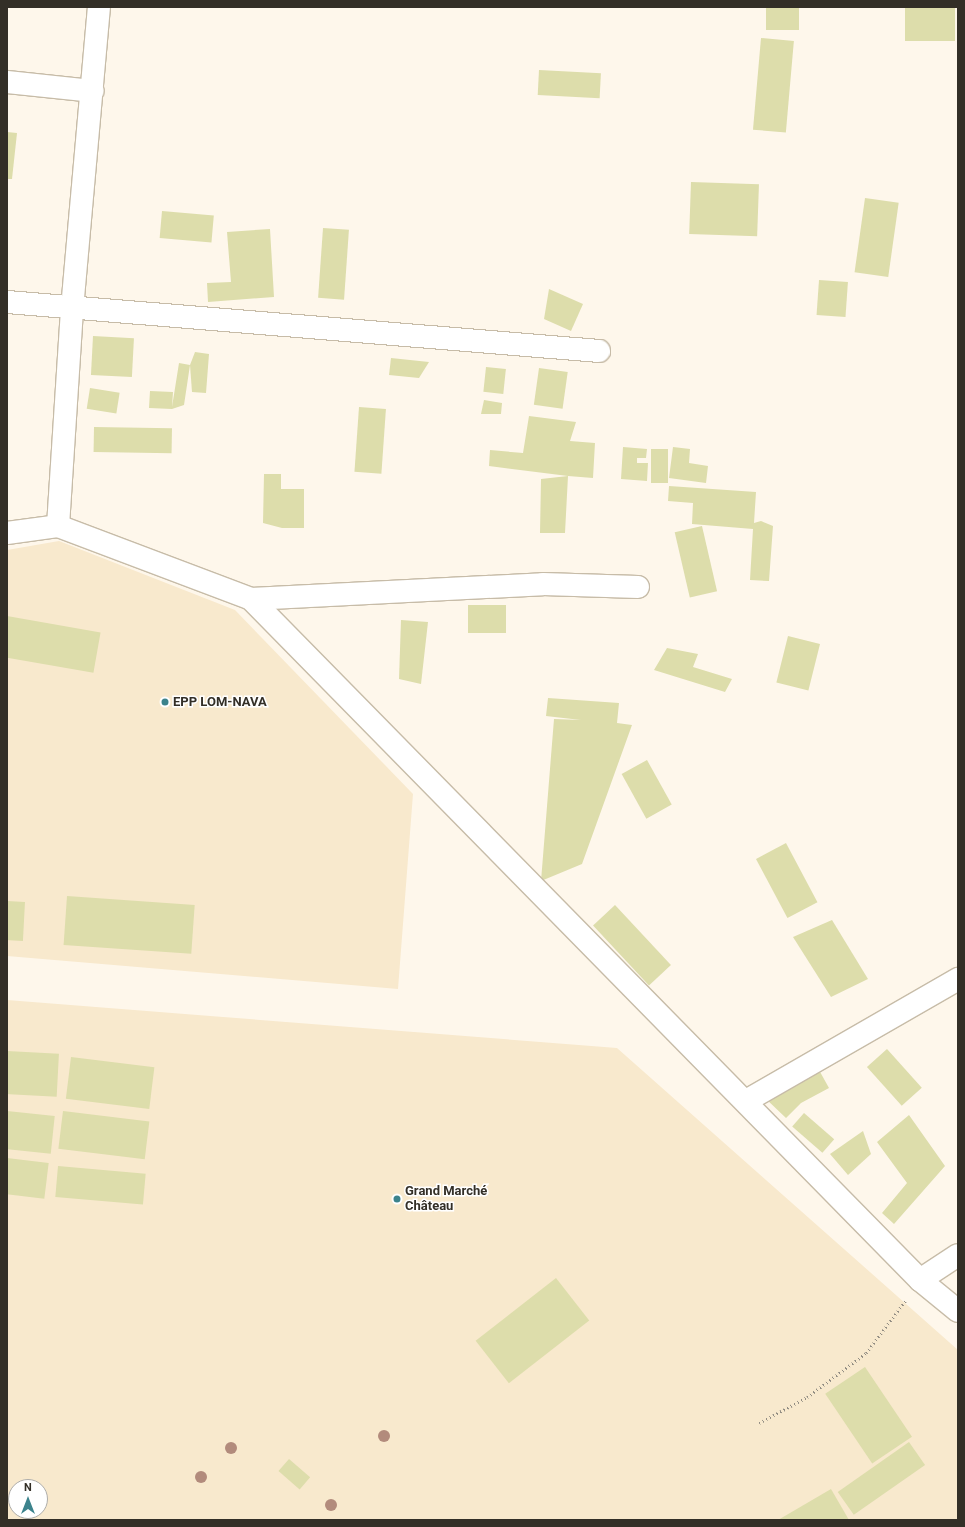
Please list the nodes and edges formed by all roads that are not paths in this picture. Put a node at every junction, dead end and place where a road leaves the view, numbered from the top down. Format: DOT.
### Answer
graph roads {
  1 [pos="99,7"];
  2 [pos="7,82"];
  3 [pos="93,91"];
  4 [pos="7,302"];
  5 [pos="72,309"];
  6 [pos="599,351"];
  7 [pos="58,526"];
  8 [pos="7,533"];
  9 [pos="638,587"];
  10 [pos="251,599"];
  11 [pos="958,979"];
  12 [pos="746,1101"];
  13 [pos="958,1255"];
  14 [pos="920,1280"];
  15 [pos="958,1311"];
  1 -- 3 [label="street"];
  2 -- 3 [label="street"];
  3 -- 5 [label="street"];
  4 -- 5 [label="street"];
  5 -- 6 [label="street"];
  5 -- 7 [label="street"];
  7 -- 8 [label="street"];
  7 -- 10 [label="street"];
  9 -- 10 [label="street"];
  10 -- 12 [label="street"];
  11 -- 12 [label="street"];
  12 -- 14 [label="street"];
  13 -- 14 [label="street"];
  14 -- 15 [label="street"];
}
